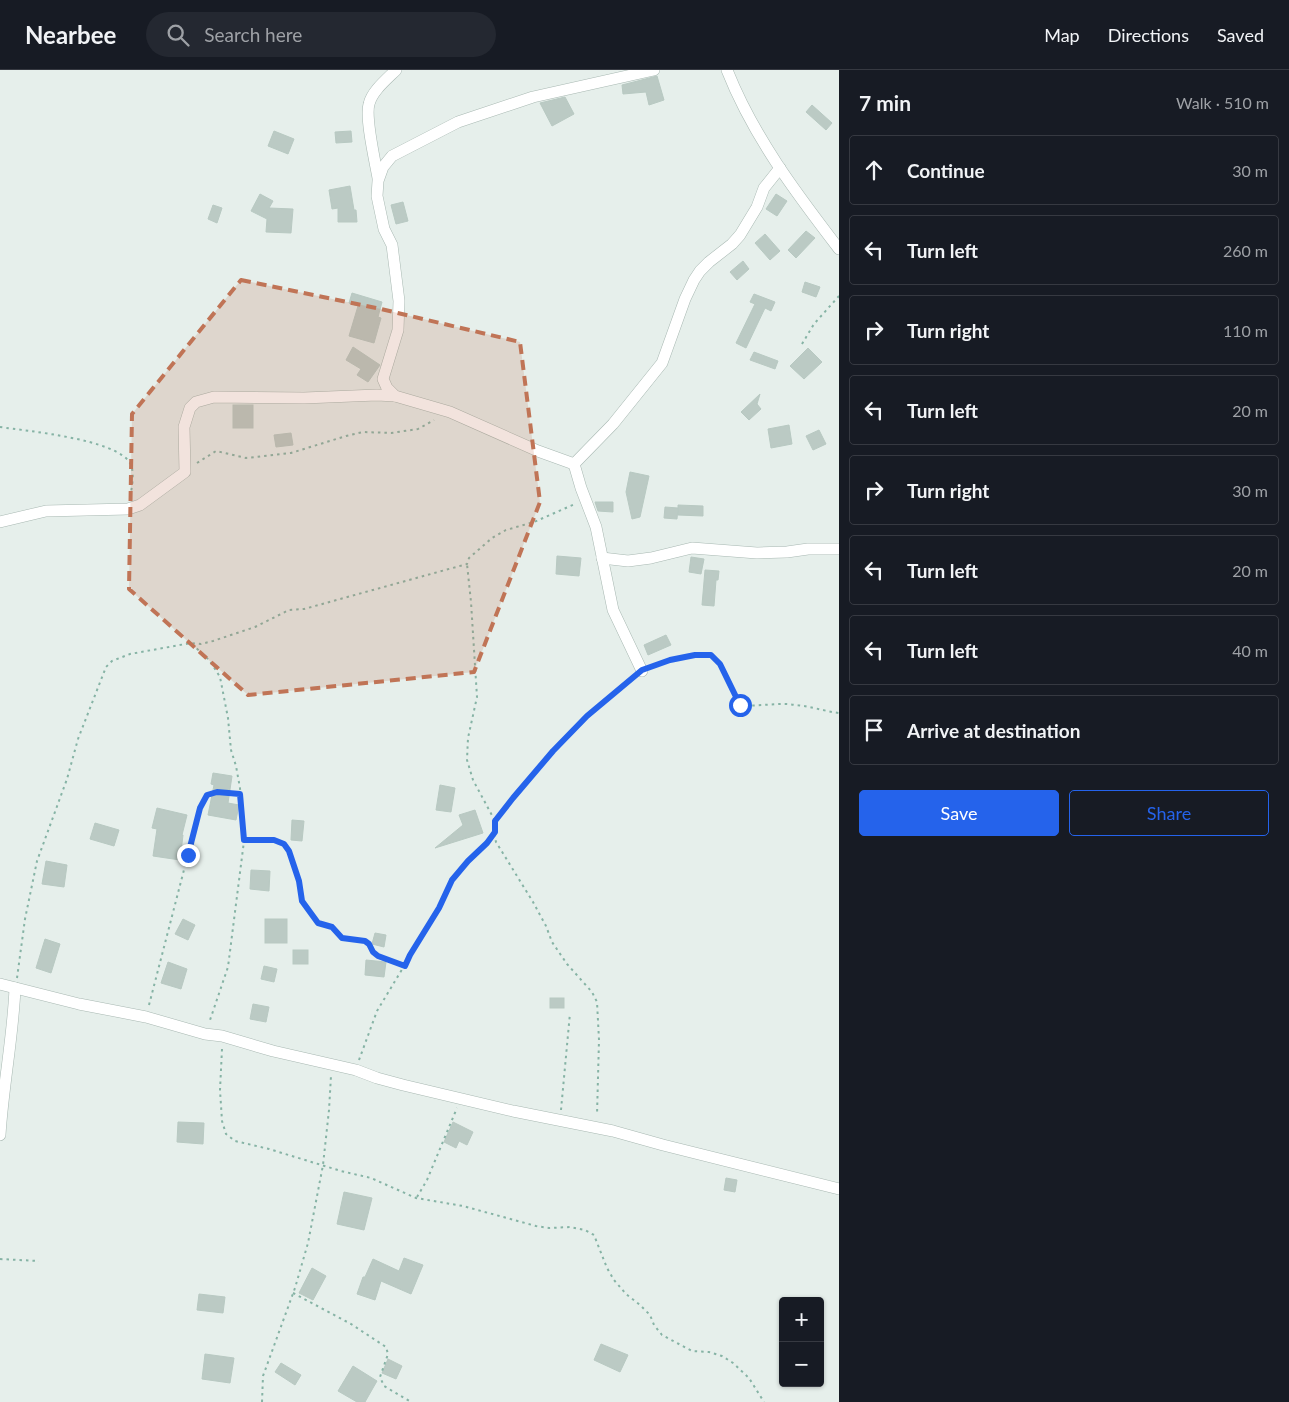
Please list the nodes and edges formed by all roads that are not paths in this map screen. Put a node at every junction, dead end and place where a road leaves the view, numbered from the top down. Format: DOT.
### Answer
graph roads {
  1 [pos="396,70"];
  2 [pos="654,70"];
  3 [pos="727,70"];
  4 [pos="780,168"];
  5 [pos="378,181"];
  6 [pos="839,249"];
  7 [pos="395,396"];
  8 [pos="574,464"];
  9 [pos="0,522"];
  10 [pos="839,549"];
  11 [pos="602,558"];
  12 [pos="642,670"];
  13 [pos="0,984"];
  14 [pos="15,988"];
  15 [pos="0,1135"];
  16 [pos="839,1189"];
  1 -- 5 [label="street"];
  2 -- 5 [label="street"];
  3 -- 4 [label="street"];
  4 -- 6 [label="street"];
  4 -- 8 [label="street"];
  5 -- 7 [label="street"];
  7 -- 8 [label="street"];
  7 -- 9 [label="street"];
  8 -- 11 [label="street"];
  10 -- 11 [label="street"];
  11 -- 12 [label="street"];
  13 -- 14 [label="street"];
  14 -- 15 [label="street"];
  14 -- 16 [label="street"];
}
